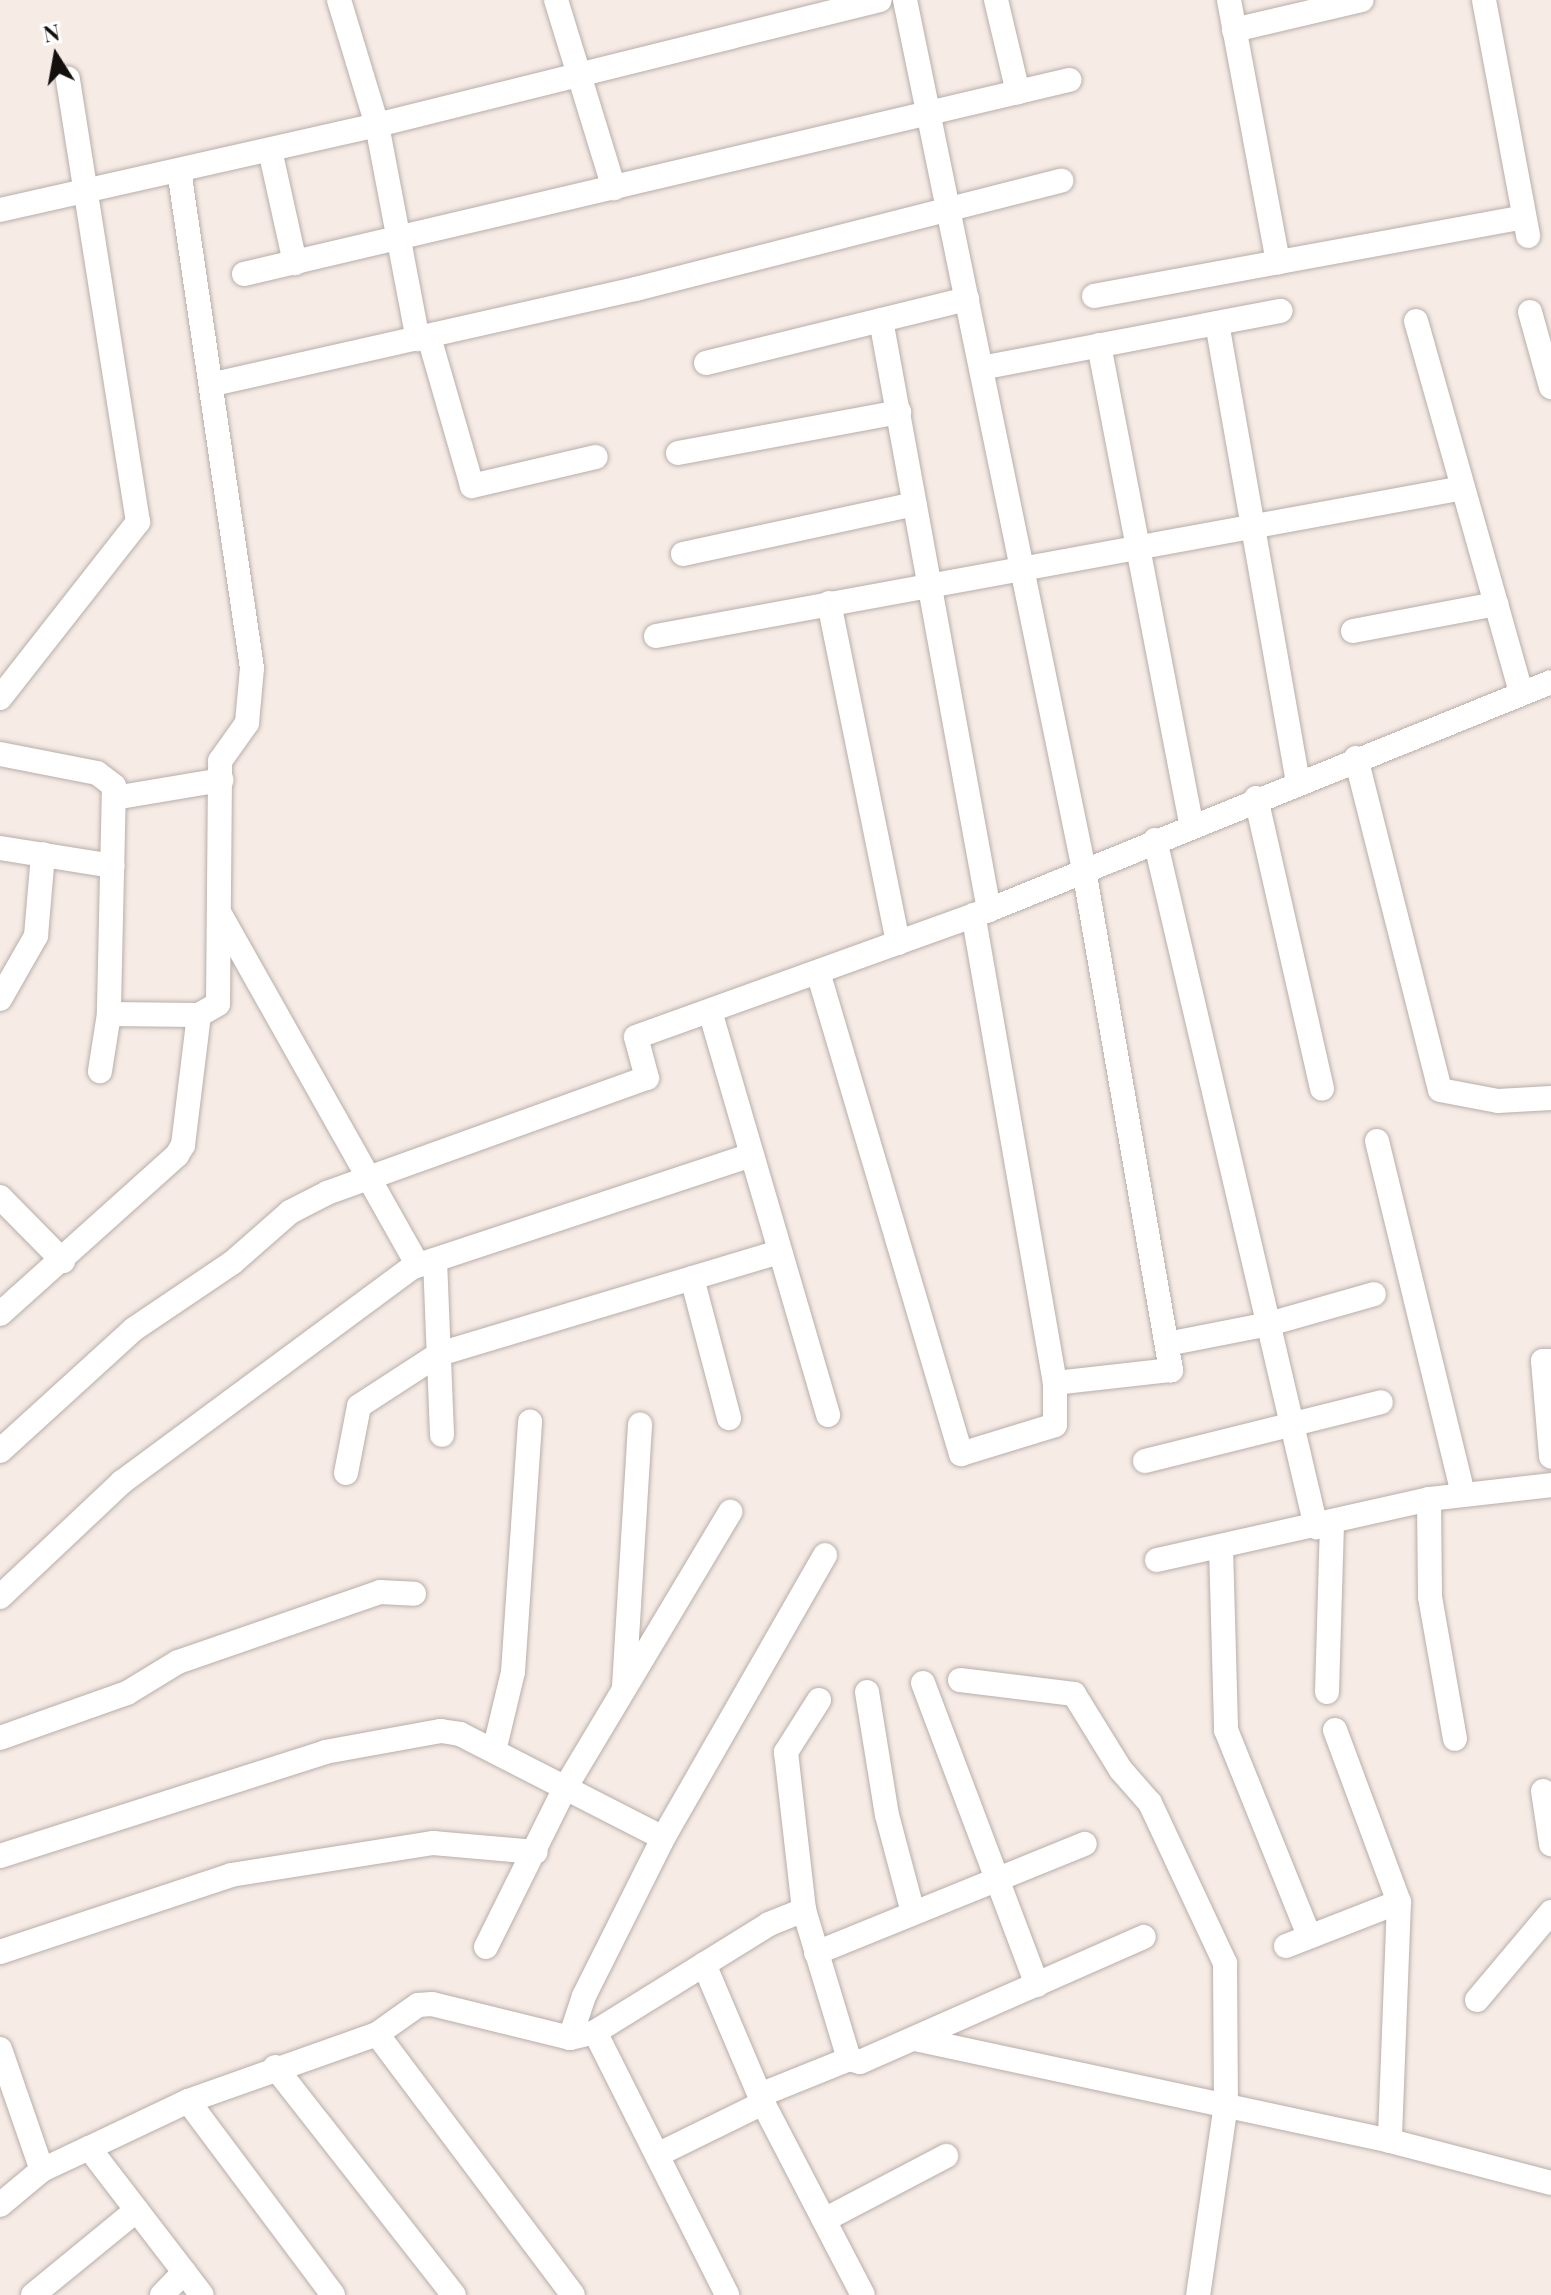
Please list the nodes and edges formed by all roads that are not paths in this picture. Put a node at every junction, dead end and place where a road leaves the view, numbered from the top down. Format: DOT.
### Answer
graph roads {
  1 [pos="339,0"];
  2 [pos="556,0"];
  3 [pos="880,0"];
  4 [pos="905,0"];
  5 [pos="996,0"];
  6 [pos="1229,0"];
  7 [pos="1362,0"];
  8 [pos="1484,0"];
  9 [pos="852,4"];
  10 [pos="1234,30"];
  11 [pos="580,77"];
  12 [pos="68,78"];
  13 [pos="1069,80"];
  14 [pos="1018,92"];
  15 [pos="928,112"];
  16 [pos="377,125"];
  17 [pos="270,150"];
  18 [pos="179,170"];
  19 [pos="1061,181"];
  20 [pos="614,188"];
  21 [pos="87,192"];
  22 [pos="947,207"];
  23 [pos="0,210"];
  24 [pos="402,239"];
  25 [pos="1278,262"];
  26 [pos="295,263"];
  27 [pos="244,274"];
  28 [pos="1094,296"];
  29 [pos="967,299"];
  30 [pos="1281,311"];
  31 [pos="1530,312"];
  32 [pos="881,320"];
  33 [pos="1416,321"];
  34 [pos="1217,323"];
  35 [pos="424,338"];
  36 [pos="1099,345"];
  37 [pos="706,363"];
  38 [pos="981,368"];
  39 [pos="1550,382"];
  40 [pos="214,384"];
  41 [pos="899,412"];
  42 [pos="678,453"];
  43 [pos="596,457"];
  44 [pos="1463,488"];
  45 [pos="915,504"];
  46 [pos="1253,527"];
  47 [pos="1138,549"];
  48 [pos="683,554"];
  49 [pos="1022,570"];
  50 [pos="930,585"];
  51 [pos="829,603"];
  52 [pos="1496,604"];
  53 [pos="1353,631"];
  54 [pos="656,636"];
  55 [pos="1551,682"];
  56 [pos="1521,693"];
  57 [pos="0,698"];
  58 [pos="0,754"];
  59 [pos="1356,758"];
  60 [pos="221,780"];
  61 [pos="1298,781"];
  62 [pos="114,798"];
  63 [pos="1256,798"];
  64 [pos="1191,825"];
  65 [pos="1155,840"];
  66 [pos="0,848"];
  67 [pos="43,854"];
  68 [pos="113,866"];
  69 [pos="1084,870"];
  70 [pos="219,912"];
  71 [pos="981,913"];
  72 [pos="898,943"];
  73 [pos="818,972"];
  74 [pos="1,997"];
  75 [pos="710,1011"];
  76 [pos="109,1014"];
  77 [pos="199,1015"];
  78 [pos="100,1071"];
  79 [pos="1322,1089"];
  80 [pos="1551,1098"];
  81 [pos="1377,1141"];
  82 [pos="752,1155"];
  83 [pos="371,1179"];
  84 [pos="0,1197"];
  85 [pos="780,1252"];
  86 [pos="63,1261"];
  87 [pos="426,1262"];
  88 [pos="692,1278"];
  89 [pos="1374,1294"];
  90 [pos="0,1314"];
  91 [pos="1269,1324"];
  92 [pos="1167,1344"];
  93 [pos="439,1354"];
  94 [pos="1551,1361"];
  95 [pos="1055,1383"];
  96 [pos="1381,1402"];
  97 [pos="828,1415"];
  98 [pos="729,1418"];
  99 [pos="530,1422"];
  100 [pos="640,1424"];
  101 [pos="1293,1427"];
  102 [pos="442,1435"];
  103 [pos="0,1451"];
  104 [pos="1551,1457"];
  105 [pos="1145,1461"];
  106 [pos="346,1473"];
  107 [pos="1551,1485"];
  108 [pos="1463,1495"];
  109 [pos="1429,1499"];
  110 [pos="730,1512"];
  111 [pos="1324,1525"];
  112 [pos="1221,1547"];
  113 [pos="825,1555"];
  114 [pos="1157,1560"];
  115 [pos="414,1594"];
  116 [pos="0,1597"];
  117 [pos="960,1680"];
  118 [pos="923,1683"];
  119 [pos="624,1689"];
  120 [pos="867,1692"];
  121 [pos="1327,1692"];
  122 [pos="819,1700"];
  123 [pos="1335,1730"];
  124 [pos="0,1738"];
  125 [pos="1455,1739"];
  126 [pos="494,1751"];
  127 [pos="565,1788"];
  128 [pos="1543,1791"];
  129 [pos="663,1838"];
  130 [pos="1085,1844"];
  131 [pos="1551,1844"];
  132 [pos="536,1852"];
  133 [pos="0,1856"];
  134 [pos="998,1878"];
  135 [pos="1399,1902"];
  136 [pos="804,1910"];
  137 [pos="1551,1912"];
  138 [pos="913,1913"];
  139 [pos="1309,1935"];
  140 [pos="1144,1937"];
  141 [pos="1286,1946"];
  142 [pos="486,1947"];
  143 [pos="0,1952"];
  144 [pos="816,1953"];
  145 [pos="704,1964"];
  146 [pos="1037,1985"];
  147 [pos="1477,2000"];
  148 [pos="595,2032"];
  149 [pos="377,2034"];
  150 [pos="570,2038"];
  151 [pos="915,2039"];
  152 [pos="0,2049"];
  153 [pos="849,2059"];
  154 [pos="275,2067"];
  155 [pos="762,2099"];
  156 [pos="188,2101"];
  157 [pos="1226,2104"];
  158 [pos="1390,2141"];
  159 [pos="89,2148"];
  160 [pos="657,2155"];
  161 [pos="946,2156"];
  162 [pos="42,2170"];
  163 [pos="1551,2183"];
  164 [pos="0,2205"];
  165 [pos="137,2210"];
  166 [pos="824,2220"];
  167 [pos="184,2272"];
  168 [pos="33,2295"];
  169 [pos="162,2295"];
  170 [pos="202,2295"];
  171 [pos="333,2295"];
  172 [pos="454,2295"];
  173 [pos="573,2295"];
  174 [pos="727,2295"];
  175 [pos="863,2295"];
  176 [pos="1198,2295"];
  1 -- 16 [label="street"];
  2 -- 11 [label="street"];
  3 -- 9 [label="street"];
  4 -- 15 [label="street"];
  5 -- 14 [label="street"];
  6 -- 10 [label="street"];
  7 -- 10 [label="street"];
  8 -- 25 [label="street"];
  9 -- 11 [label="street"];
  10 -- 25 [label="street"];
  11 -- 16 [label="street"];
  11 -- 20 [label="street"];
  12 -- 21 [label="street"];
  13 -- 14 [label="street"];
  14 -- 15 [label="street"];
  15 -- 20 [label="street"];
  15 -- 22 [label="street"];
  16 -- 17 [label="street"];
  16 -- 24 [label="street"];
  17 -- 18 [label="street"];
  17 -- 26 [label="street"];
  18 -- 21 [label="street"];
  18 -- 40 [label="street"];
  19 -- 22 [label="street"];
  20 -- 24 [label="street"];
  21 -- 23 [label="street"];
  21 -- 57 [label="street"];
  22 -- 29 [label="street"];
  22 -- 35 [label="street"];
  24 -- 26 [label="street"];
  24 -- 35 [label="street"];
  25 -- 28 [label="street"];
  26 -- 27 [label="street"];
  29 -- 32 [label="street"];
  29 -- 38 [label="street"];
  30 -- 34 [label="street"];
  31 -- 39 [label="street"];
  32 -- 37 [label="street"];
  32 -- 41 [label="street"];
  33 -- 44 [label="street"];
  34 -- 36 [label="street"];
  34 -- 46 [label="street"];
  35 -- 40 [label="street"];
  35 -- 43 [label="street"];
  36 -- 38 [label="street"];
  36 -- 47 [label="street"];
  38 -- 49 [label="street"];
  40 -- 60 [label="street"];
  41 -- 42 [label="street"];
  41 -- 45 [label="street"];
  44 -- 46 [label="street"];
  44 -- 52 [label="street"];
  45 -- 48 [label="street"];
  45 -- 50 [label="street"];
  46 -- 47 [label="street"];
  46 -- 61 [label="street"];
  47 -- 49 [label="street"];
  47 -- 64 [label="street"];
  49 -- 50 [label="street"];
  49 -- 69 [label="street"];
  50 -- 51 [label="street"];
  50 -- 71 [label="street"];
  51 -- 54 [label="street"];
  51 -- 72 [label="street"];
  52 -- 53 [label="street"];
  52 -- 56 [label="street"];
  55 -- 56 [label="street"];
  56 -- 59 [label="street"];
  58 -- 62 [label="street"];
  59 -- 61 [label="street"];
  59 -- 80 [label="street"];
  60 -- 62 [label="street"];
  60 -- 70 [label="street"];
  61 -- 63 [label="street"];
  62 -- 68 [label="street"];
  63 -- 64 [label="street"];
  63 -- 79 [label="street"];
  64 -- 65 [label="street"];
  65 -- 69 [label="street"];
  65 -- 91 [label="street"];
  66 -- 67 [label="street"];
  67 -- 68 [label="street"];
  67 -- 74 [label="street"];
  68 -- 76 [label="street"];
  69 -- 71 [label="street"];
  69 -- 92 [label="street"];
  70 -- 77 [label="street"];
  70 -- 83 [label="street"];
  71 -- 72 [label="street"];
  71 -- 95 [label="street"];
  72 -- 73 [label="street"];
  73 -- 75 [label="street"];
  73 -- 95 [label="street"];
  75 -- 82 [label="street"];
  75 -- 83 [label="street"];
  76 -- 77 [label="street"];
  76 -- 78 [label="street"];
  77 -- 86 [label="street"];
  81 -- 108 [label="street"];
  82 -- 85 [label="street"];
  82 -- 87 [label="street"];
  83 -- 87 [label="street"];
  83 -- 103 [label="street"];
  84 -- 86 [label="street"];
  85 -- 88 [label="street"];
  85 -- 97 [label="street"];
  86 -- 90 [label="street"];
  87 -- 93 [label="street"];
  87 -- 116 [label="street"];
  88 -- 93 [label="street"];
  88 -- 98 [label="street"];
  89 -- 91 [label="street"];
  91 -- 92 [label="street"];
  91 -- 101 [label="street"];
  92 -- 95 [label="street"];
  93 -- 102 [label="street"];
  93 -- 106 [label="street"];
  94 -- 104 [label="street"];
  96 -- 101 [label="street"];
  99 -- 126 [label="street"];
  100 -- 119 [label="street"];
  101 -- 105 [label="street"];
  101 -- 111 [label="street"];
  107 -- 108 [label="street"];
  108 -- 109 [label="street"];
  109 -- 111 [label="street"];
  109 -- 125 [label="street"];
  110 -- 119 [label="street"];
  111 -- 112 [label="street"];
  111 -- 121 [label="street"];
  112 -- 114 [label="street"];
  112 -- 139 [label="street"];
  113 -- 129 [label="street"];
  115 -- 124 [label="street"];
  117 -- 157 [label="street"];
  118 -- 134 [label="street"];
  119 -- 127 [label="street"];
  120 -- 138 [label="street"];
  122 -- 136 [label="street"];
  123 -- 135 [label="street"];
  126 -- 127 [label="street"];
  126 -- 133 [label="street"];
  127 -- 129 [label="street"];
  127 -- 132 [label="street"];
  128 -- 131 [label="street"];
  129 -- 150 [label="street"];
  130 -- 134 [label="street"];
  132 -- 142 [label="street"];
  132 -- 143 [label="street"];
  134 -- 138 [label="street"];
  134 -- 146 [label="street"];
  135 -- 139 [label="street"];
  135 -- 158 [label="street"];
  136 -- 144 [label="street"];
  136 -- 145 [label="street"];
  137 -- 147 [label="street"];
  138 -- 144 [label="street"];
  139 -- 141 [label="street"];
  140 -- 146 [label="street"];
  144 -- 153 [label="street"];
  145 -- 148 [label="street"];
  145 -- 155 [label="street"];
  146 -- 151 [label="street"];
  148 -- 150 [label="street"];
  148 -- 160 [label="street"];
  149 -- 150 [label="street"];
  149 -- 154 [label="street"];
  149 -- 173 [label="street"];
  151 -- 153 [label="street"];
  151 -- 157 [label="street"];
  152 -- 162 [label="street"];
  153 -- 155 [label="street"];
  154 -- 156 [label="street"];
  154 -- 172 [label="street"];
  155 -- 160 [label="street"];
  155 -- 166 [label="street"];
  156 -- 159 [label="street"];
  156 -- 171 [label="street"];
  157 -- 158 [label="street"];
  157 -- 176 [label="street"];
  158 -- 163 [label="street"];
  159 -- 162 [label="street"];
  159 -- 165 [label="street"];
  160 -- 174 [label="street"];
  161 -- 166 [label="street"];
  162 -- 164 [label="street"];
  165 -- 167 [label="street"];
  165 -- 168 [label="street"];
  166 -- 175 [label="street"];
  167 -- 169 [label="street"];
  167 -- 170 [label="street"];
}
